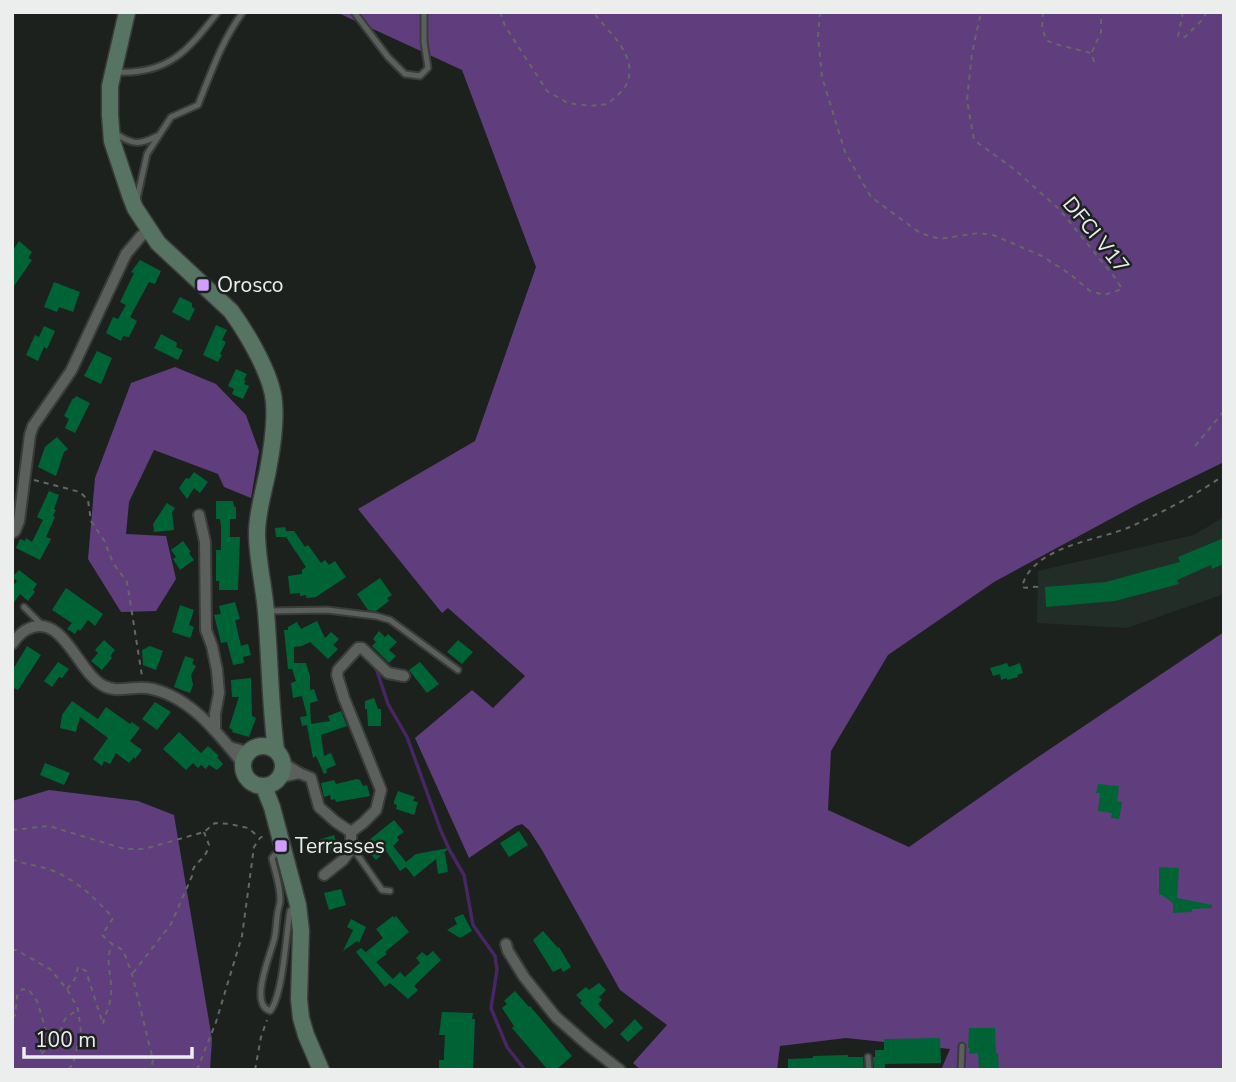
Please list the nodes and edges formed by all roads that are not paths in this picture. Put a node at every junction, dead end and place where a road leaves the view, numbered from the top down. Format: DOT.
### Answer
graph roads {
  1 [pos="127,12"];
  2 [pos="218,12"];
  3 [pos="243,12"];
  4 [pos="354,12"];
  5 [pos="424,12"];
  6 [pos="113,72"];
  7 [pos="111,130"];
  8 [pos="160,135"];
  9 [pos="135,208"];
  10 [pos="149,230"];
  11 [pos="199,515"];
  12 [pos="12,533"];
  13 [pos="24,607"];
  14 [pos="266,611"];
  15 [pos="42,625"];
  16 [pos="12,644"];
  17 [pos="458,670"];
  18 [pos="404,676"];
  19 [pos="215,731"];
  20 [pos="267,765"];
  21 [pos="351,832"];
  22 [pos="351,845"];
  23 [pos="283,852"];
  24 [pos="324,875"];
  25 [pos="390,891"];
  26 [pos="298,905"];
  27 [pos="506,944"];
  28 [pos="962,1046"];
  29 [pos="868,1057"];
  30 [pos="321,1070"];
  31 [pos="620,1070"];
  32 [pos="869,1070"];
  33 [pos="961,1070"];
  1 -- 6 [label="street"];
  2 -- 6 [label="lane"];
  3 -- 8 [label="lane"];
  4 -- 5 [label="lane"];
  6 -- 7 [label="street"];
  7 -- 8 [label="lane"];
  7 -- 9 [label="street"];
  8 -- 9 [label="lane"];
  9 -- 10 [label="street"];
  10 -- 12 [label="street"];
  10 -- 14 [label="street"];
  11 -- 19 [label="street"];
  13 -- 15 [label="lane"];
  14 -- 17 [label="lane"];
  14 -- 20 [label="street"];
  15 -- 16 [label="street"];
  15 -- 19 [label="street"];
  18 -- 21 [label="street"];
  19 -- 20 [label="street"];
  20 -- 21 [label="street"];
  20 -- 23 [label="street"];
  21 -- 22 [label="street"];
  22 -- 24 [label="street"];
  22 -- 25 [label="lane"];
  23 -- 26 [label="street"];
  23 -- 26 [label="lane"];
  26 -- 30 [label="street"];
  27 -- 31 [label="street"];
  28 -- 33 [label="lane"];
  29 -- 32 [label="lane"];
}
